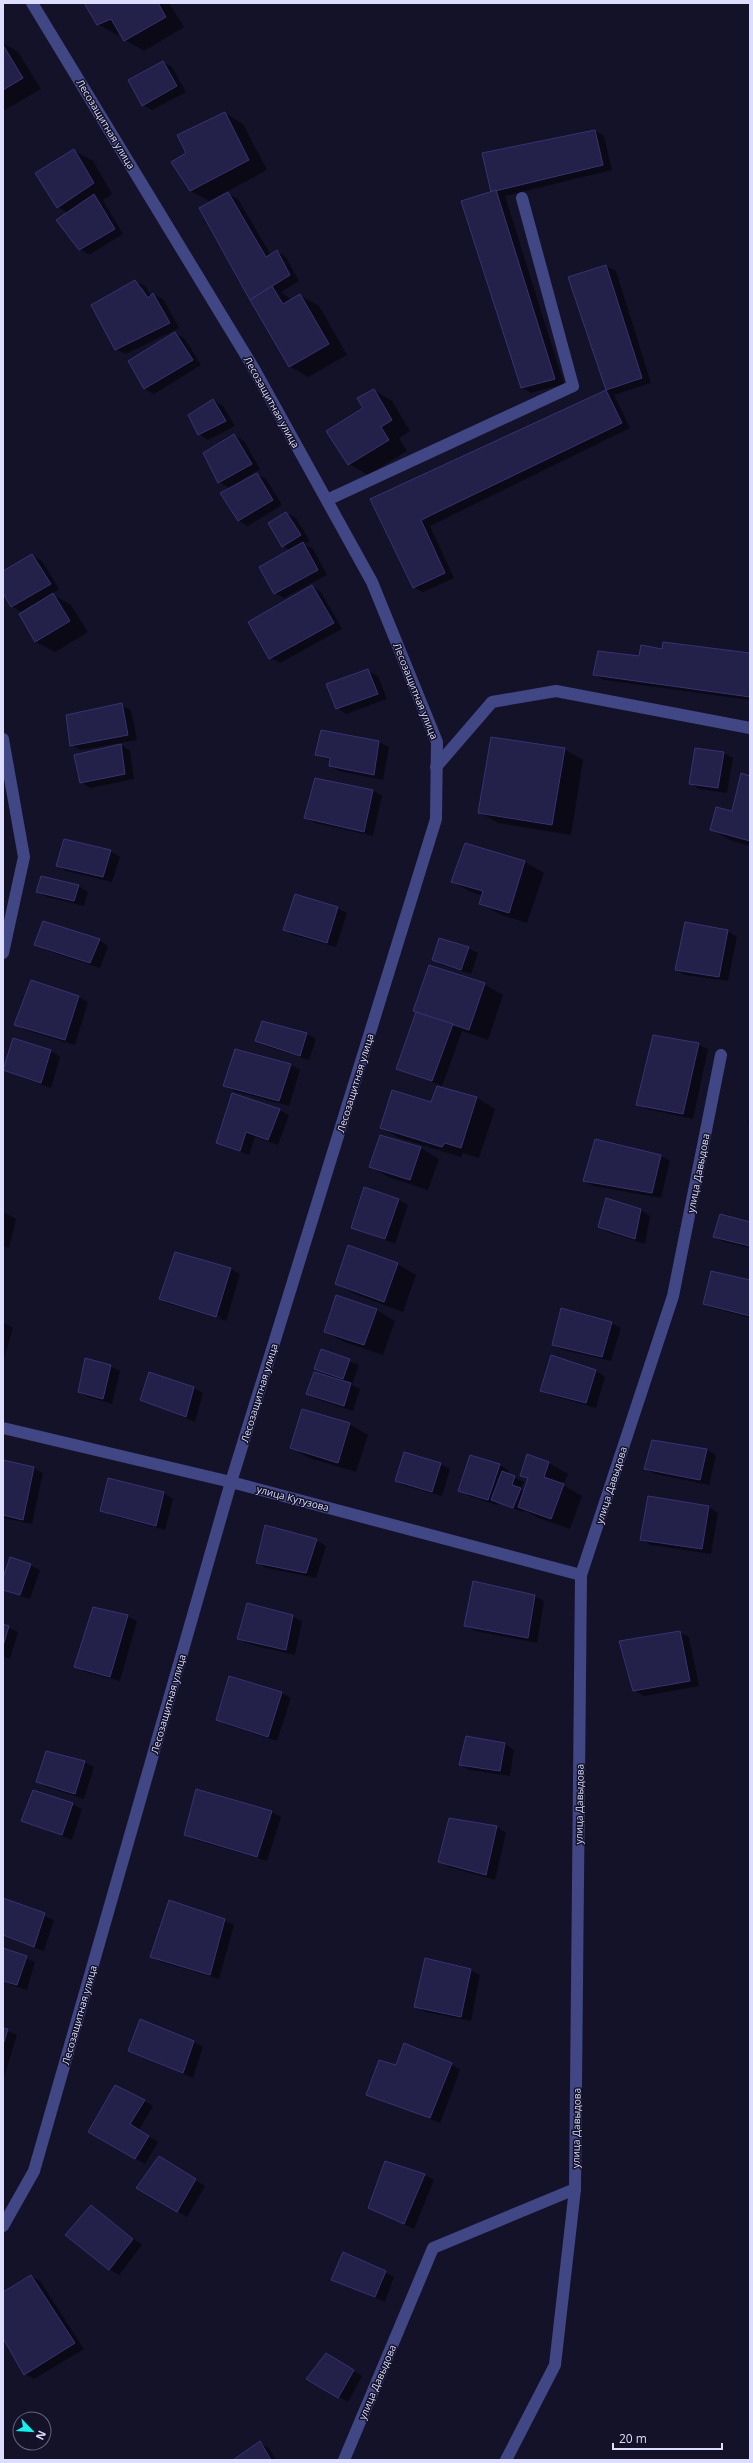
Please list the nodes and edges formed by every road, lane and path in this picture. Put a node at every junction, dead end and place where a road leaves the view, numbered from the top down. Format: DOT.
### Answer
graph roads {
  1 [pos="32,3"];
  2 [pos="522,198"];
  3 [pos="327,500"];
  4 [pos="750,728"];
  5 [pos="3,739"];
  6 [pos="436,767"];
  7 [pos="3,953"];
  8 [pos="721,1055"];
  9 [pos="3,1428"];
  10 [pos="231,1482"];
  11 [pos="581,1575"];
  12 [pos="575,2189"];
  13 [pos="3,2226"];
  14 [pos="344,2460"];
  15 [pos="506,2460"];
  1 -- 3 [label="street, Лесозащитная улица"];
  2 -- 3 [label="street"];
  3 -- 6 [label="street, Лесозащитная улица"];
  4 -- 6 [label="street"];
  5 -- 7 [label="street"];
  6 -- 10 [label="street, Лесозащитная улица"];
  8 -- 11 [label="street, улица Давыдова"];
  9 -- 10 [label="street, улица Кутузова"];
  10 -- 11 [label="street, улица Кутузова"];
  10 -- 13 [label="street, Лесозащитная улица"];
  11 -- 12 [label="street, улица Давыдова"];
  12 -- 14 [label="street, улица Давыдова"];
  12 -- 15 [label="street"];
}
